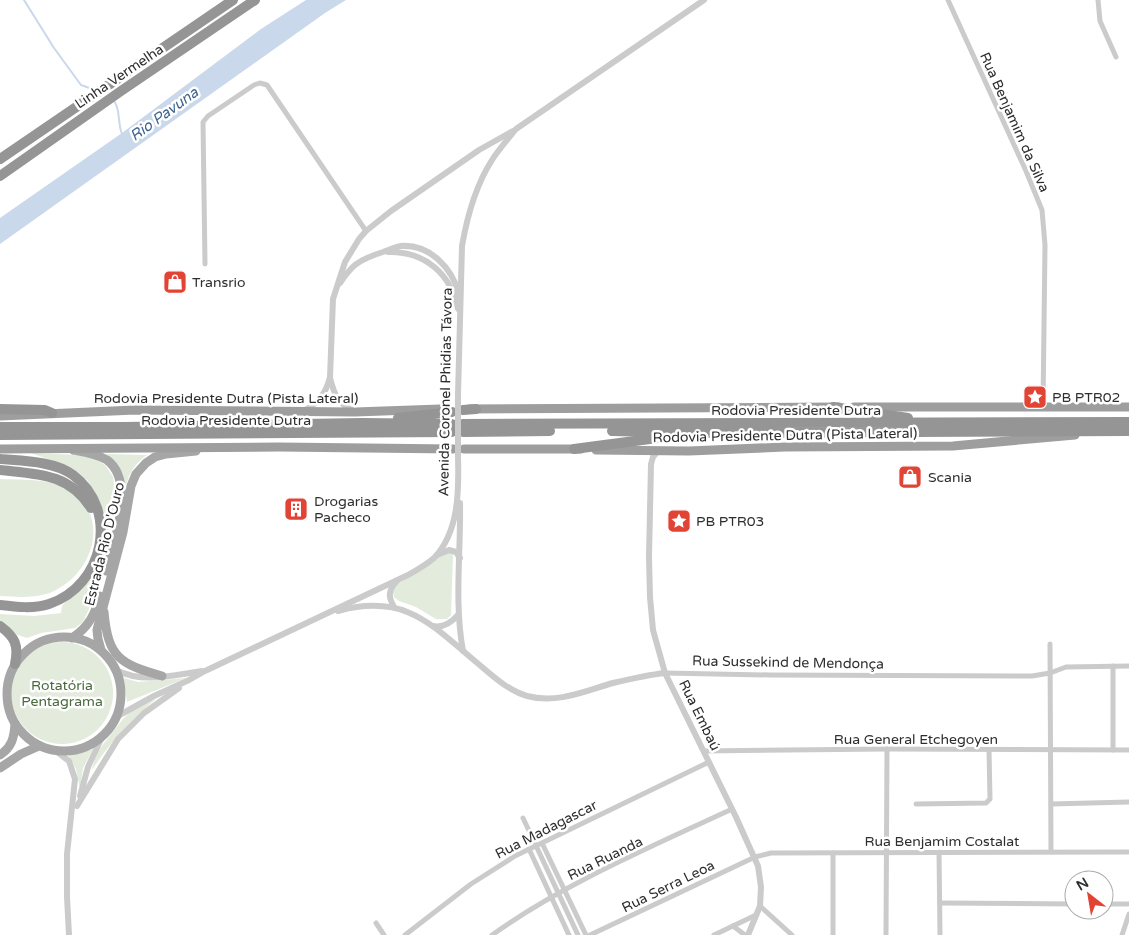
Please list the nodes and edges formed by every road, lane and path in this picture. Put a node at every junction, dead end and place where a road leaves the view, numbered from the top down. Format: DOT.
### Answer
graph roads {
  1 [pos="233,0"];
  2 [pos="255,0"];
  3 [pos="704,0"];
  4 [pos="948,0"];
  5 [pos="1098,0"];
  6 [pos="1116,57"];
  7 [pos="516,129"];
  8 [pos="21,145"];
  9 [pos="0,159"];
  10 [pos="0,164"];
  11 [pos="0,176"];
  12 [pos="366,231"];
  13 [pos="376,254"];
  14 [pos="205,264"];
  15 [pos="336,287"];
  16 [pos="460,301"];
  17 [pos="460,320"];
  18 [pos="330,377"];
  19 [pos="833,406"];
  20 [pos="1129,407"];
  21 [pos="1043,408"];
  22 [pos="0,409"];
  23 [pos="463,409"];
  24 [pos="476,409"];
  25 [pos="452,410"];
  26 [pos="302,411"];
  27 [pos="355,412"];
  28 [pos="52,413"];
  29 [pos="0,416"];
  30 [pos="938,422"];
  31 [pos="1129,422"];
  32 [pos="362,423"];
  33 [pos="0,427"];
  34 [pos="1105,431"];
  35 [pos="1129,431"];
  36 [pos="698,433"];
  37 [pos="123,434"];
  38 [pos="0,435"];
  39 [pos="0,440"];
  40 [pos="220,448"];
  41 [pos="0,449"];
  42 [pos="71,449"];
  43 [pos="453,449"];
  44 [pos="464,449"];
  45 [pos="574,449"];
  46 [pos="638,450"];
  47 [pos="658,451"];
  48 [pos="0,459"];
  49 [pos="651,464"];
  50 [pos="0,470"];
  51 [pos="459,494"];
  52 [pos="101,527"];
  53 [pos="435,556"];
  54 [pos="460,559"];
  55 [pos="397,580"];
  56 [pos="0,605"];
  57 [pos="104,605"];
  58 [pos="394,607"];
  59 [pos="325,615"];
  60 [pos="458,615"];
  61 [pos="432,625"];
  62 [pos="0,626"];
  63 [pos="72,638"];
  64 [pos="1050,644"];
  65 [pos="101,651"];
  66 [pos="463,651"];
  67 [pos="15,664"];
  68 [pos="1113,666"];
  69 [pos="1129,666"];
  70 [pos="116,670"];
  71 [pos="205,671"];
  72 [pos="665,673"];
  73 [pos="1050,673"];
  74 [pos="162,676"];
  75 [pos="189,680"];
  76 [pos="116,717"];
  77 [pos="15,724"];
  78 [pos="102,737"];
  79 [pos="38,746"];
  80 [pos="887,749"];
  81 [pos="989,750"];
  82 [pos="1052,750"];
  83 [pos="1114,750"];
  84 [pos="1129,750"];
  85 [pos="56,751"];
  86 [pos="704,751"];
  87 [pos="0,755"];
  88 [pos="709,762"];
  89 [pos="0,768"];
  90 [pos="1129,802"];
  91 [pos="916,804"];
  92 [pos="1052,804"];
  93 [pos="77,806"];
  94 [pos="732,809"];
  95 [pos="523,818"];
  96 [pos="69,830"];
  97 [pos="540,844"];
  98 [pos="529,848"];
  99 [pos="886,852"];
  100 [pos="939,852"];
  101 [pos="1051,852"];
  102 [pos="1129,852"];
  103 [pos="833,853"];
  104 [pos="755,857"];
  105 [pos="564,890"];
  106 [pos="558,893"];
  107 [pos="550,897"];
  108 [pos="940,903"];
  109 [pos="1064,904"];
  110 [pos="1114,904"];
  111 [pos="1129,904"];
  112 [pos="760,906"];
  113 [pos="1129,914"];
  114 [pos="757,915"];
  115 [pos="376,923"];
  116 [pos="733,926"];
  117 [pos="69,935"];
  118 [pos="384,935"];
  119 [pos="405,935"];
  120 [pos="492,935"];
  121 [pos="568,935"];
  122 [pos="578,935"];
  123 [pos="586,935"];
  124 [pos="590,935"];
  125 [pos="714,935"];
  126 [pos="747,935"];
  127 [pos="792,935"];
  128 [pos="833,935"];
  129 [pos="886,935"];
  130 [pos="940,935"];
  131 [pos="1122,935"];
  1 -- 8 [label="highway, Linha Vermelha"];
  2 -- 11 [label="highway, Linha Vermelha"];
  3 -- 7 [label="street, Avenida Coronel Phidias Távora"];
  4 -- 21 [label="street, Rua Benjamim da Silva"];
  5 -- 6 [label="street"];
  7 -- 12 [label="street, Avenida Coronel Phidias Távora"];
  7 -- 16 [label="street, Avenida Coronel Phidias Távora"];
  8 -- 9 [label="highway"];
  8 -- 10 [label="highway"];
  12 -- 14 [label="street"];
  12 -- 15 [label="street, Avenida Coronel Phidias Távora"];
  13 -- 15 [label="street"];
  13 -- 16 [label="street"];
  13 -- 17 [label="street"];
  15 -- 18 [label="street, Avenida Coronel Phidias Távora"];
  16 -- 17 [label="street, Avenida Coronel Phidias Távora"];
  17 -- 51 [label="street, Avenida Coronel Phidias Távora, bridge"];
  18 -- 26 [label="street, Avenida Coronel Phidias Távora"];
  18 -- 27 [label="street, Avenida Coronel Phidias Távora"];
  19 -- 21 [label="highway, Rodovia Presidente Dutra (Pista Lateral)"];
  19 -- 24 [label="highway, Rodovia Presidente Dutra (Pista Lateral)"];
  19 -- 30 [label="highway"];
  20 -- 21 [label="highway, Rodovia Presidente Dutra (Pista Lateral)"];
  22 -- 28 [label="highway"];
  23 -- 24 [label="highway"];
  25 -- 27 [label="highway, Rodovia Presidente Dutra (Pista Lateral)"];
  25 -- 32 [label="highway"];
  26 -- 27 [label="highway, Rodovia Presidente Dutra (Pista Lateral)"];
  26 -- 28 [label="highway, Rodovia Presidente Dutra (Pista Lateral)"];
  28 -- 29 [label="highway, Rodovia Presidente Dutra (Pista Lateral)"];
  30 -- 31 [label="highway, Rodovia Presidente Dutra"];
  30 -- 36 [label="highway, Rodovia Presidente Dutra"];
  32 -- 33 [label="highway, Rodovia Presidente Dutra"];
  32 -- 37 [label="highway, Rodovia Presidente Dutra"];
  34 -- 35 [label="highway, Rodovia Presidente Dutra"];
  34 -- 36 [label="highway, Rodovia Presidente Dutra"];
  34 -- 47 [label="highway, Rodovia Presidente Dutra (Pista Lateral)"];
  36 -- 45 [label="highway"];
  37 -- 38 [label="highway, Rodovia Presidente Dutra"];
  37 -- 39 [label="highway"];
  40 -- 42 [label="highway"];
  40 -- 43 [label="highway"];
  40 -- 57 [label="main road, Estrada Rio D'Ouro"];
  41 -- 42 [label="highway"];
  42 -- 63 [label="main road, Estrada Rio D'Ouro"];
  44 -- 45 [label="highway, Rodovia Presidente Dutra (Pista Lateral)"];
  45 -- 46 [label="highway, Rodovia Presidente Dutra (Pista Lateral)"];
  46 -- 47 [label="highway, Rodovia Presidente Dutra (Pista Lateral)"];
  46 -- 49 [label="street"];
  47 -- 49 [label="street, Rua Embaú"];
  48 -- 52 [label="highway"];
  49 -- 72 [label="street, Rua Embaú"];
  50 -- 52 [label="highway"];
  51 -- 53 [label="street, Avenida Coronel Phidias Távora"];
  51 -- 54 [label="street"];
  52 -- 56 [label="highway"];
  53 -- 54 [label="street"];
  53 -- 55 [label="street, Avenida Coronel Phidias Távora"];
  54 -- 60 [label="street"];
  55 -- 58 [label="street"];
  55 -- 59 [label="street, Avenida Coronel Phidias Távora"];
  57 -- 65 [label="main road, Estrada Rio D'Ouro"];
  57 -- 74 [label="main road"];
  58 -- 59 [label="street, Rua Sussekind de Mendonça"];
  58 -- 61 [label="street, Rua Sussekind de Mendonça"];
  59 -- 71 [label="street, Avenida Coronel Phidias Távora"];
  60 -- 61 [label="street"];
  60 -- 66 [label="street"];
  61 -- 66 [label="street, Rua Sussekind de Mendonça"];
  62 -- 67 [label="highway"];
  63 -- 65 [label="main road"];
  63 -- 67 [label="main road"];
  64 -- 73 [label="street"];
  65 -- 70 [label="main road"];
  66 -- 72 [label="street, Rua Sussekind de Mendonça"];
  67 -- 77 [label="main road"];
  68 -- 69 [label="street, Rua Sussekind de Mendonça"];
  68 -- 73 [label="street, Rua Sussekind de Mendonça"];
  68 -- 83 [label="street"];
  70 -- 74 [label="street, Avenida Coronel Phidias Távora"];
  70 -- 76 [label="main road"];
  71 -- 74 [label="street, Avenida Coronel Phidias Távora"];
  71 -- 75 [label="street, Avenida Coronel Phidias Távora"];
  72 -- 73 [label="street, Rua Sussekind de Mendonça"];
  72 -- 86 [label="street, Rua Embaú"];
  73 -- 82 [label="street"];
  75 -- 76 [label="street, Avenida Coronel Phidias Távora"];
  75 -- 93 [label="street"];
  76 -- 78 [label="main road"];
  77 -- 79 [label="main road"];
  77 -- 87 [label="main road"];
  78 -- 85 [label="main road"];
  78 -- 93 [label="street"];
  79 -- 85 [label="main road"];
  79 -- 89 [label="main road"];
  80 -- 81 [label="street, Rua General Etchegoyen"];
  80 -- 86 [label="street, Rua General Etchegoyen"];
  80 -- 99 [label="street"];
  81 -- 82 [label="street, Rua General Etchegoyen"];
  81 -- 91 [label="street"];
  82 -- 83 [label="street, Rua General Etchegoyen"];
  82 -- 92 [label="street"];
  83 -- 84 [label="street, Rua General Etchegoyen"];
  85 -- 96 [label="street"];
  86 -- 88 [label="street, Rua Embaú"];
  88 -- 94 [label="street, Rua Embaú"];
  88 -- 97 [label="street, Rua Madagascar"];
  90 -- 92 [label="street"];
  92 -- 101 [label="street"];
  93 -- 96 [label="street"];
  94 -- 104 [label="street, Rua Embaú"];
  94 -- 105 [label="street, Rua Ruanda"];
  95 -- 97 [label="street"];
  96 -- 117 [label="street"];
  97 -- 98 [label="street, Rua Madagascar"];
  97 -- 105 [label="street"];
  97 -- 106 [label="street"];
  98 -- 107 [label="street"];
  98 -- 119 [label="street, Rua Madagascar"];
  99 -- 100 [label="street, Rua Benjamim Costalat"];
  99 -- 103 [label="street, Rua Benjamim Costalat"];
  99 -- 129 [label="street"];
  100 -- 101 [label="street, Rua Benjamim Costalat"];
  100 -- 108 [label="street"];
  101 -- 102 [label="street, Rua Benjamim Costalat"];
  103 -- 104 [label="street, Rua Benjamim Costalat"];
  103 -- 128 [label="street"];
  104 -- 112 [label="street, Rua Embaú"];
  104 -- 124 [label="street, Rua Serra Leoa"];
  105 -- 106 [label="street, Rua Ruanda"];
  105 -- 123 [label="street"];
  106 -- 107 [label="street, Rua Ruanda"];
  106 -- 122 [label="street"];
  107 -- 120 [label="street, Rua Ruanda"];
  107 -- 121 [label="street"];
  108 -- 109 [label="street"];
  108 -- 130 [label="street"];
  110 -- 111 [label="street"];
  112 -- 114 [label="street, Rua Embaú"];
  112 -- 127 [label="street"];
  113 -- 131 [label="street"];
  114 -- 116 [label="street"];
  114 -- 126 [label="street, Rua Embaú"];
  115 -- 118 [label="street"];
  116 -- 125 [label="street"];
  116 -- 126 [label="street"];
}
